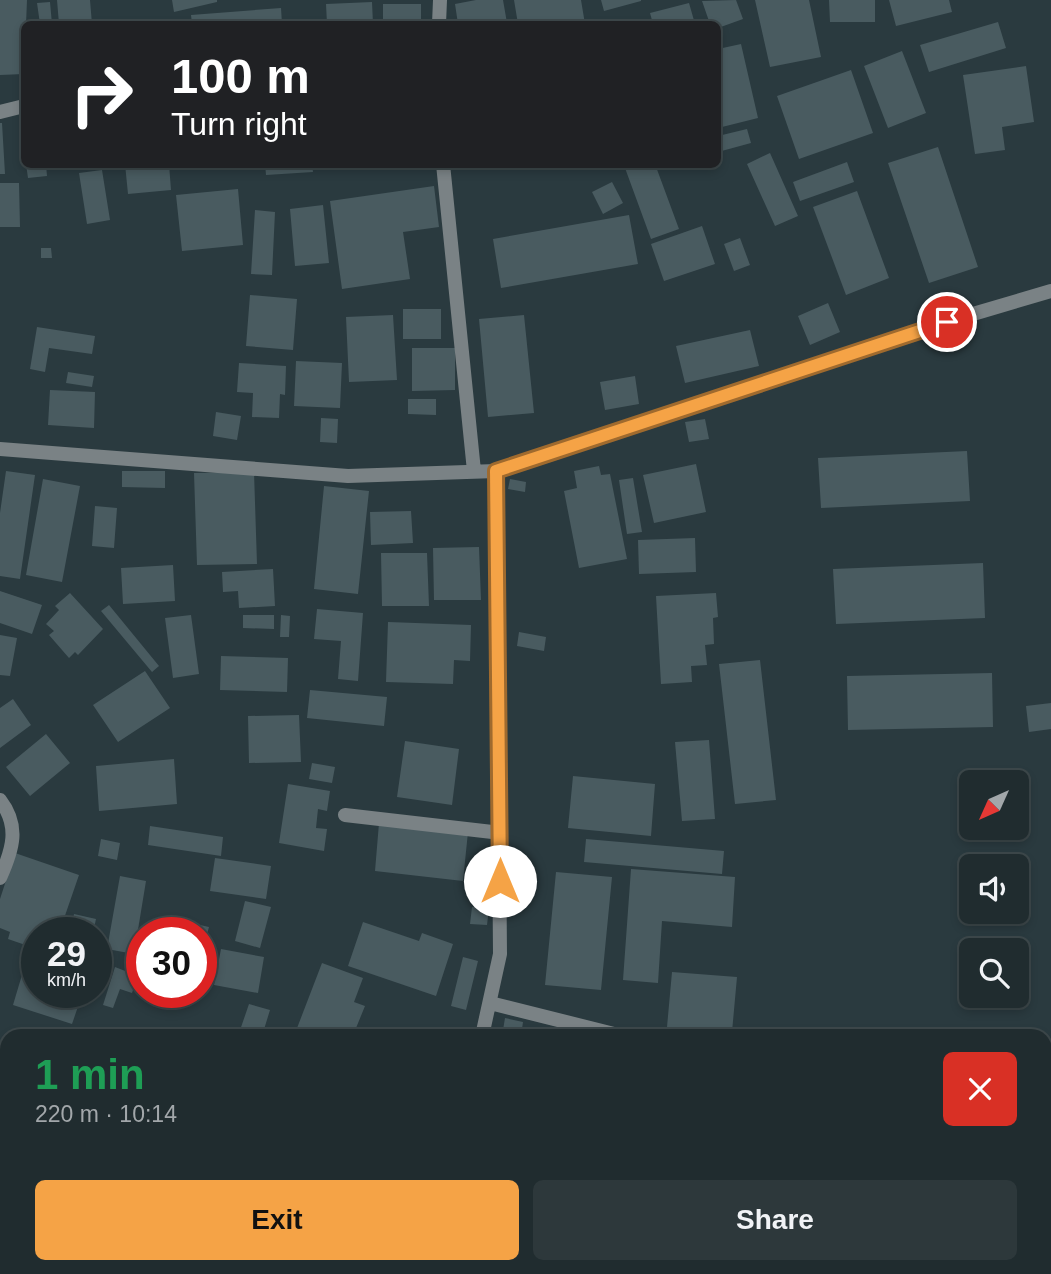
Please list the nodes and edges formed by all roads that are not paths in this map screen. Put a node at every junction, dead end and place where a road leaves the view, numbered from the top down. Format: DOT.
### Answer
graph roads {
  1 [pos="440,0"];
  2 [pos="439,21"];
  3 [pos="21,107"];
  4 [pos="0,112"];
  5 [pos="443,168"];
  6 [pos="1051,291"];
  7 [pos="0,449"];
  8 [pos="474,471"];
  9 [pos="496,471"];
  10 [pos="0,800"];
  11 [pos="345,815"];
  12 [pos="501,833"];
  13 [pos="0,878"];
  14 [pos="490,1003"];
  15 [pos="484,1029"];
  16 [pos="593,1029"];
  1 -- 2 [label="street"];
  3 -- 4 [label="street"];
  5 -- 8 [label="street"];
  6 -- 9 [label="street"];
  7 -- 8 [label="street"];
  8 -- 9 [label="street"];
  9 -- 12 [label="street"];
  10 -- 13 [label="street"];
  11 -- 12 [label="street"];
  12 -- 14 [label="street"];
  14 -- 15 [label="street"];
  14 -- 16 [label="street"];
}
